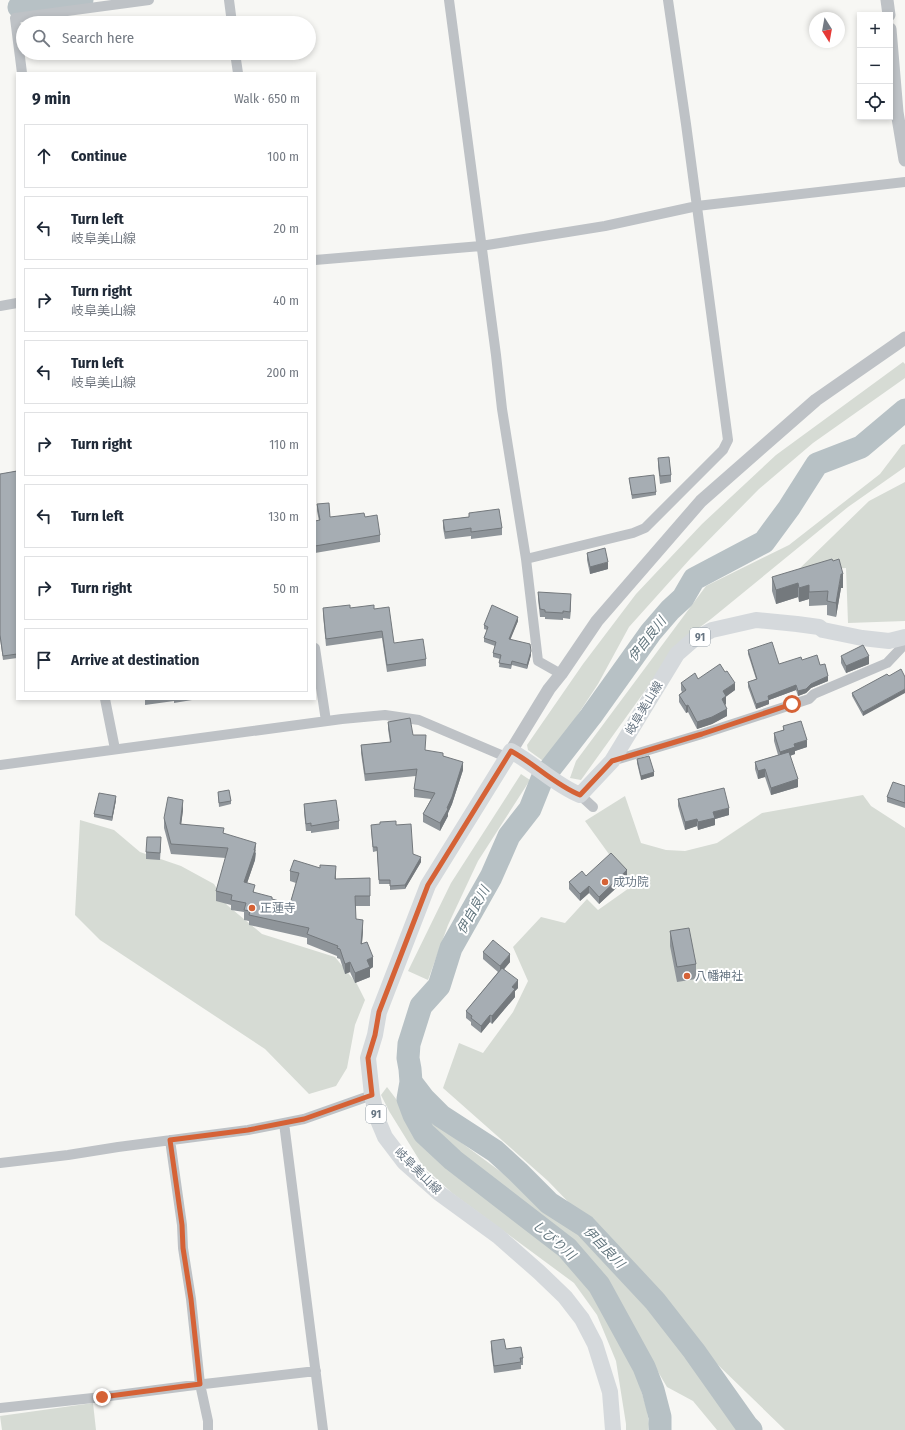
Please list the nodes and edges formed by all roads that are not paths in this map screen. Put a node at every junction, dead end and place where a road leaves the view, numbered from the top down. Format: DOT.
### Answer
graph roads {
  1 [pos="149,0"];
  2 [pos="229,0"];
  3 [pos="449,0"];
  4 [pos="668,0"];
  5 [pos="887,0"];
  6 [pos="888,12"];
  7 [pos="31,16"];
  8 [pos="231,16"];
  9 [pos="892,48"];
  10 [pos="21,60"];
  11 [pos="236,60"];
  12 [pos="22,72"];
  13 [pos="238,72"];
  14 [pos="905,160"];
  15 [pos="905,182"];
  16 [pos="697,206"];
  17 [pos="481,246"];
  18 [pos="316,260"];
  19 [pos="16,303"];
  20 [pos="0,306"];
  21 [pos="905,338"];
  22 [pos="526,559"];
  23 [pos="905,637"];
  24 [pos="905,644"];
  25 [pos="316,655"];
  26 [pos="561,674"];
  27 [pos="105,700"];
  28 [pos="326,721"];
  29 [pos="115,749"];
  30 [pos="513,755"];
  31 [pos="612,761"];
  32 [pos="0,765"];
  33 [pos="575,793"];
  34 [pos="593,807"];
  35 [pos="372,1095"];
  36 [pos="284,1123"];
  37 [pos="170,1140"];
  38 [pos="0,1163"];
  39 [pos="316,1371"];
  40 [pos="200,1384"];
  41 [pos="0,1408"];
  42 [pos="208,1430"];
  43 [pos="323,1430"];
  44 [pos="613,1430"];
  1 -- 7 [label="street"];
  2 -- 8 [label="street"];
  3 -- 17 [label="street"];
  4 -- 16 [label="street"];
  5 -- 6 [label="street"];
  9 -- 14 [label="street"];
  10 -- 12 [label="street"];
  11 -- 13 [label="street"];
  15 -- 16 [label="street"];
  16 -- 17 [label="street"];
  16 -- 22 [label="street"];
  17 -- 18 [label="street"];
  17 -- 22 [label="street"];
  19 -- 20 [label="street"];
  21 -- 26 [label="street"];
  22 -- 26 [label="street"];
  23 -- 31 [label="main road, 岐阜美山線 / 91"];
  24 -- 31 [label="street"];
  25 -- 28 [label="street"];
  26 -- 30 [label="street"];
  27 -- 29 [label="street"];
  28 -- 29 [label="street"];
  28 -- 30 [label="street"];
  29 -- 32 [label="street"];
  30 -- 33 [label="main road"];
  30 -- 35 [label="main road, 岐阜美山線 / 91"];
  31 -- 33 [label="main road, 岐阜美山線 / 91"];
  33 -- 34 [label="street"];
  35 -- 36 [label="street"];
  35 -- 44 [label="main road, 岐阜美山線 / 91"];
  36 -- 37 [label="street"];
  36 -- 39 [label="street"];
  37 -- 38 [label="street"];
  37 -- 40 [label="street"];
  39 -- 40 [label="street"];
  39 -- 43 [label="street"];
  40 -- 41 [label="street"];
  40 -- 42 [label="street"];
}
